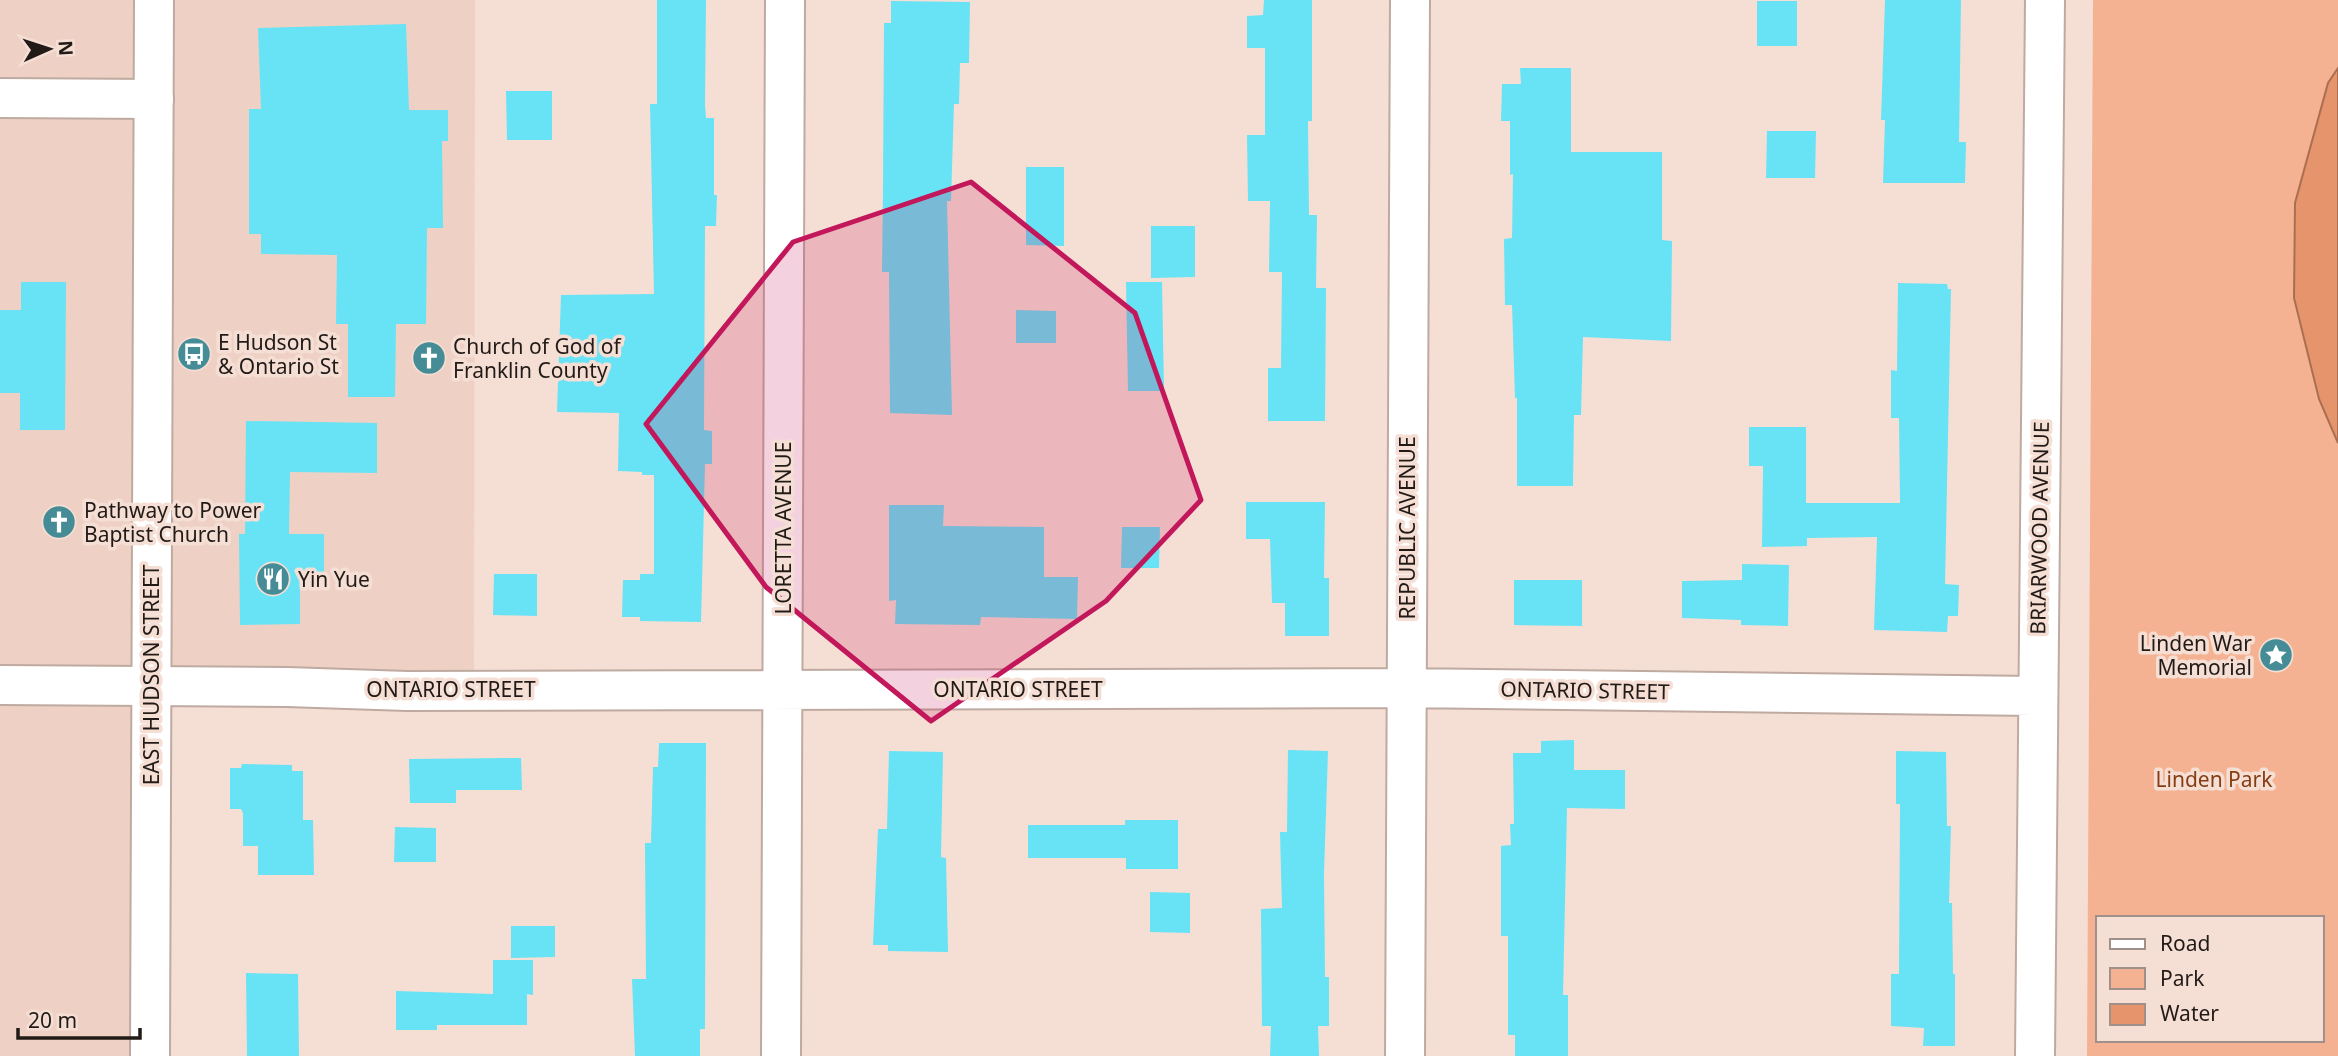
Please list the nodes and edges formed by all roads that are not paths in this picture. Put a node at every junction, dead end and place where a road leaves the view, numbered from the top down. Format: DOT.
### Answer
graph roads {
  1 [pos="154,0"];
  2 [pos="786,0"];
  3 [pos="1410,0"];
  4 [pos="2045,0"];
  5 [pos="0,98"];
  6 [pos="154,99"];
  7 [pos="0,685"];
  8 [pos="151,687"];
  9 [pos="1405,688"];
  10 [pos="783,690"];
  11 [pos="2036,696"];
  12 [pos="150,1056"];
  13 [pos="781,1056"];
  14 [pos="1405,1056"];
  15 [pos="2035,1056"];
  1 -- 6 [label="street, EAST HUDSON STREET"];
  2 -- 10 [label="street, LORETTA AVENUE"];
  3 -- 9 [label="street, REPUBLIC AVENUE"];
  4 -- 11 [label="street, BRIARWOOD AVENUE"];
  5 -- 6 [label="street"];
  6 -- 8 [label="street, EAST HUDSON STREET"];
  7 -- 8 [label="street, ONTARIO STREET"];
  8 -- 10 [label="street, ONTARIO STREET"];
  8 -- 12 [label="street, EAST HUDSON STREET"];
  9 -- 10 [label="street, ONTARIO STREET"];
  9 -- 11 [label="street, ONTARIO STREET"];
  9 -- 14 [label="street, REPUBLIC AVENUE"];
  10 -- 13 [label="street, LORETTA AVENUE"];
  11 -- 15 [label="street, BRIARWOOD AVENUE"];
}
